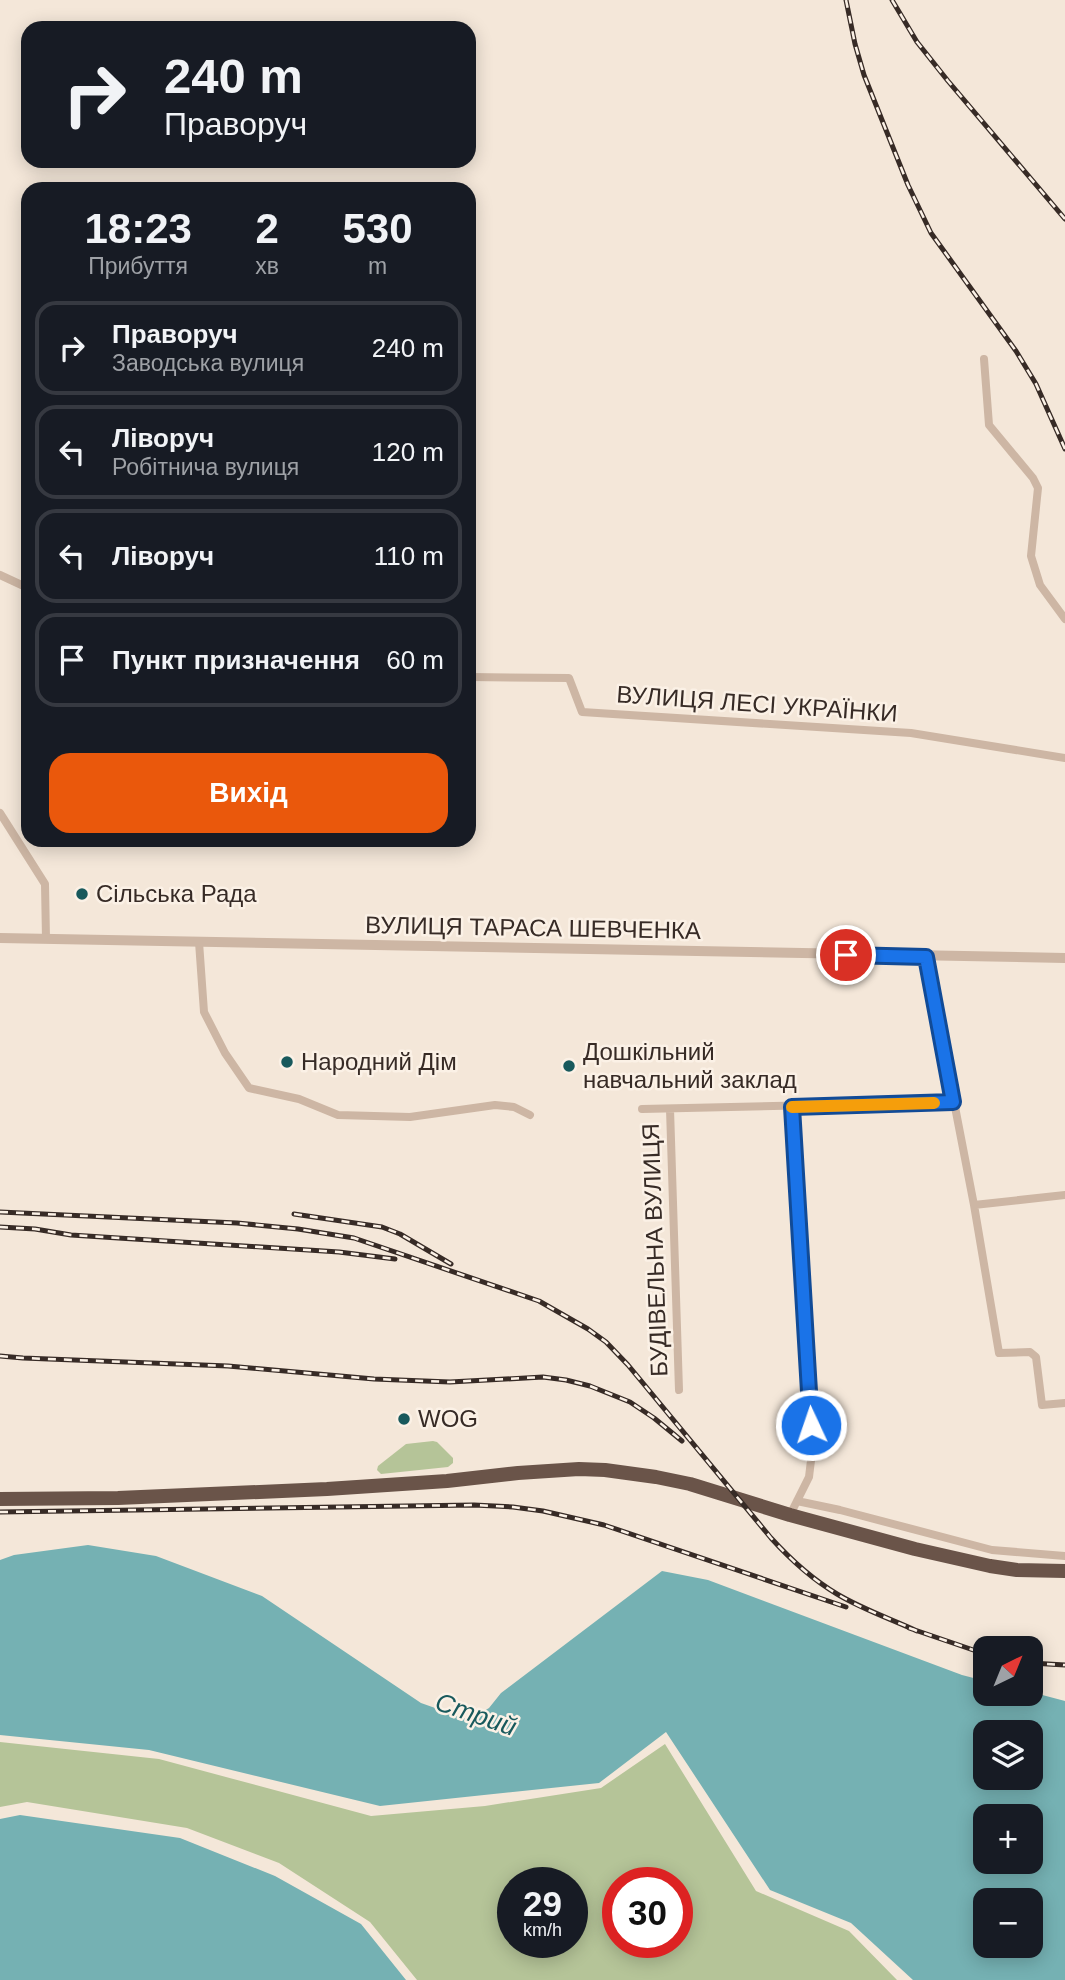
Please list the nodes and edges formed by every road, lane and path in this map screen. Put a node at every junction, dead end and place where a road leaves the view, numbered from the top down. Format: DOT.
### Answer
graph roads {
  1 [pos="984,359"];
  2 [pos="0,575"];
  3 [pos="21,585"];
  4 [pos="1065,619"];
  5 [pos="476,677"];
  6 [pos="1065,758"];
  7 [pos="0,813"];
  8 [pos="21,845"];
  9 [pos="22,847"];
  10 [pos="0,938"];
  11 [pos="46,939"];
  12 [pos="199,942"];
  13 [pos="926,957"];
  14 [pos="1065,958"];
  15 [pos="953,1102"];
  16 [pos="792,1107"];
  17 [pos="642,1109"];
  18 [pos="670,1109"];
  19 [pos="530,1115"];
  20 [pos="1065,1195"];
  21 [pos="974,1205"];
  22 [pos="679,1390"];
  23 [pos="1065,1404"];
  24 [pos="0,1499"];
  25 [pos="797,1501"];
  26 [pos="790,1515"];
  27 [pos="1065,1556"];
  28 [pos="1065,1571"];
  1 -- 4 [label="street"];
  2 -- 3 [label="street"];
  5 -- 6 [label="street, ВУЛИЦЯ ЛЕСІ УКРАЇНКИ"];
  7 -- 8 [label="street"];
  9 -- 11 [label="street"];
  10 -- 11 [label="street, ВУЛИЦЯ ТАРАСА ШЕВЧЕНКА"];
  11 -- 12 [label="street, ВУЛИЦЯ ТАРАСА ШЕВЧЕНКА"];
  12 -- 13 [label="street, ВУЛИЦЯ ТАРАСА ШЕВЧЕНКА"];
  12 -- 19 [label="street"];
  13 -- 14 [label="street, ВУЛИЦЯ ТАРАСА ШЕВЧЕНКА"];
  13 -- 15 [label="street"];
  15 -- 16 [label="street"];
  15 -- 21 [label="street"];
  16 -- 18 [label="street"];
  16 -- 25 [label="street"];
  17 -- 18 [label="street"];
  18 -- 22 [label="street, БУДІВЕЛЬНА ВУЛИЦЯ"];
  20 -- 21 [label="street"];
  21 -- 23 [label="street"];
  24 -- 26 [label="highway"];
  25 -- 26 [label="street"];
  25 -- 27 [label="street"];
  26 -- 28 [label="highway"];
}
